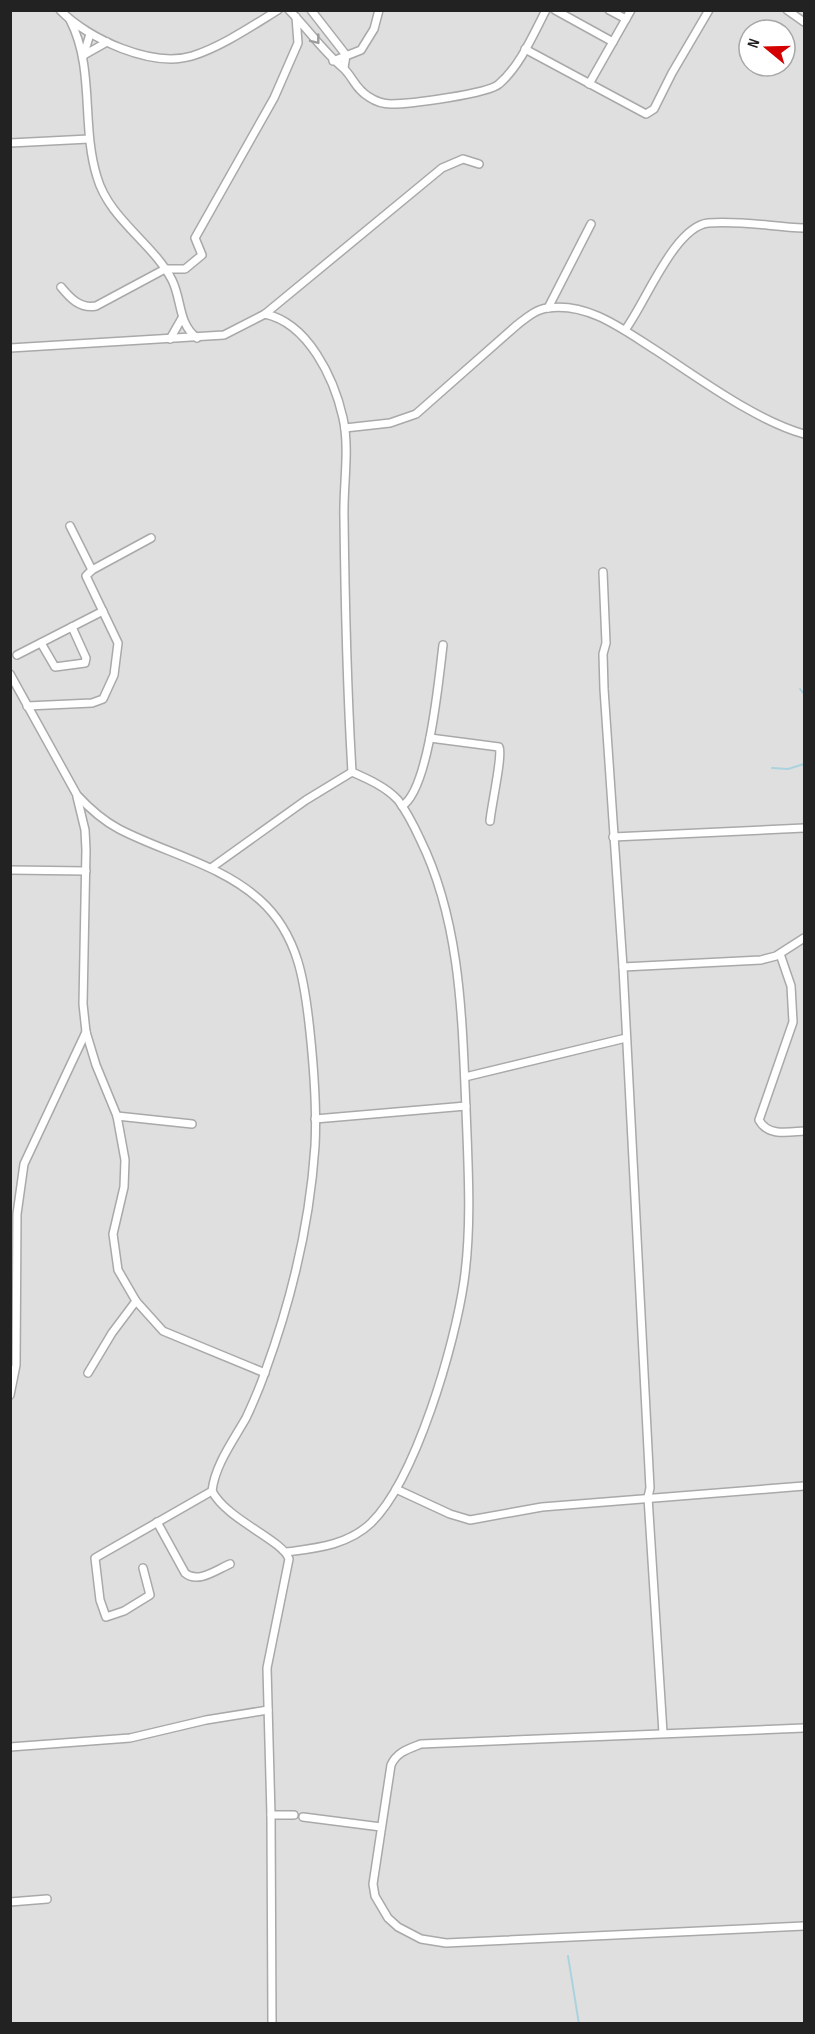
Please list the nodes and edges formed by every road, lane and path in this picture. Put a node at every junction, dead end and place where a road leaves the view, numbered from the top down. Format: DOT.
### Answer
graph roads {
  1 [pos="60,10"];
  2 [pos="278,10"];
  3 [pos="289,10"];
  4 [pos="311,10"];
  5 [pos="380,10"];
  6 [pos="546,10"];
  7 [pos="555,10"];
  8 [pos="609,10"];
  9 [pos="631,10"];
  10 [pos="787,10"];
  11 [pos="709,11"];
  12 [pos="296,17"];
  13 [pos="626,19"];
  14 [pos="69,20"];
  15 [pos="804,22"];
  16 [pos="90,34"];
  17 [pos="107,42"];
  18 [pos="613,42"];
  19 [pos="525,49"];
  20 [pos="346,55"];
  21 [pos="83,57"];
  22 [pos="333,62"];
  23 [pos="344,68"];
  24 [pos="589,84"];
  25 [pos="89,139"];
  26 [pos="10,143"];
  27 [pos="479,164"];
  28 [pos="591,224"];
  29 [pos="804,228"];
  30 [pos="165,269"];
  31 [pos="61,287"];
  32 [pos="548,308"];
  33 [pos="265,314"];
  34 [pos="182,318"];
  35 [pos="625,330"];
  36 [pos="197,338"];
  37 [pos="170,339"];
  38 [pos="10,348"];
  39 [pos="345,428"];
  40 [pos="804,434"];
  41 [pos="70,526"];
  42 [pos="151,538"];
  43 [pos="92,570"];
  44 [pos="603,572"];
  45 [pos="103,611"];
  46 [pos="72,627"];
  47 [pos="41,643"];
  48 [pos="443,645"];
  49 [pos="17,655"];
  50 [pos="10,674"];
  51 [pos="27,706"];
  52 [pos="430,738"];
  53 [pos="352,772"];
  54 [pos="76,795"];
  55 [pos="402,806"];
  56 [pos="490,821"];
  57 [pos="804,828"];
  58 [pos="613,837"];
  59 [pos="211,868"];
  60 [pos="10,870"];
  61 [pos="86,871"];
  62 [pos="804,938"];
  63 [pos="780,954"];
  64 [pos="623,967"];
  65 [pos="86,1032"];
  66 [pos="626,1038"];
  67 [pos="465,1077"];
  68 [pos="466,1106"];
  69 [pos="117,1116"];
  70 [pos="315,1119"];
  71 [pos="192,1124"];
  72 [pos="804,1131"];
  73 [pos="136,1301"];
  74 [pos="88,1373"];
  75 [pos="265,1374"];
  76 [pos="10,1395"];
  77 [pos="804,1486"];
  78 [pos="396,1489"];
  79 [pos="212,1491"];
  80 [pos="648,1497"];
  81 [pos="157,1522"];
  82 [pos="287,1552"];
  83 [pos="230,1564"];
  84 [pos="143,1569"];
  85 [pos="268,1710"];
  86 [pos="804,1728"];
  87 [pos="663,1733"];
  88 [pos="10,1748"];
  89 [pos="271,1815"];
  90 [pos="294,1815"];
  91 [pos="303,1817"];
  92 [pos="381,1827"];
  93 [pos="47,1899"];
  94 [pos="10,1902"];
  95 [pos="804,1926"];
  96 [pos="272,2024"];
  1 -- 14 [label="street"];
  2 -- 17 [label="street"];
  3 -- 12 [label="street"];
  4 -- 20 [label="street"];
  5 -- 20 [label="street"];
  6 -- 19 [label="street"];
  7 -- 18 [label="street"];
  8 -- 13 [label="street"];
  9 -- 13 [label="street"];
  10 -- 15 [label="street"];
  11 -- 24 [label="street"];
  12 -- 22 [label="street, one-way"];
  12 -- 30 [label="street"];
  13 -- 18 [label="street"];
  14 -- 16 [label="street"];
  14 -- 21 [label="street"];
  16 -- 17 [label="street"];
  16 -- 21 [label="street"];
  17 -- 21 [label="street"];
  18 -- 24 [label="street"];
  19 -- 23 [label="street"];
  19 -- 24 [label="street"];
  20 -- 22 [label="street"];
  20 -- 23 [label="street"];
  21 -- 25 [label="street"];
  22 -- 23 [label="street"];
  25 -- 26 [label="street"];
  25 -- 30 [label="street"];
  27 -- 33 [label="street"];
  28 -- 32 [label="street"];
  29 -- 35 [label="street"];
  30 -- 31 [label="street"];
  30 -- 34 [label="street"];
  32 -- 35 [label="street"];
  32 -- 39 [label="street"];
  33 -- 36 [label="street"];
  33 -- 39 [label="street"];
  34 -- 36 [label="street"];
  34 -- 37 [label="street"];
  35 -- 40 [label="street"];
  36 -- 37 [label="street"];
  37 -- 38 [label="street"];
  39 -- 53 [label="street"];
  41 -- 43 [label="street"];
  42 -- 43 [label="street"];
  43 -- 45 [label="street"];
  44 -- 58 [label="street"];
  45 -- 46 [label="street"];
  45 -- 51 [label="street"];
  46 -- 47 [label="street"];
  46 -- 47 [label="street"];
  47 -- 49 [label="street"];
  48 -- 52 [label="street"];
  50 -- 51 [label="street"];
  51 -- 54 [label="street"];
  52 -- 55 [label="street"];
  52 -- 56 [label="street"];
  53 -- 55 [label="street"];
  53 -- 59 [label="street"];
  54 -- 59 [label="street"];
  54 -- 61 [label="street"];
  55 -- 67 [label="street"];
  57 -- 58 [label="street"];
  58 -- 64 [label="street"];
  59 -- 70 [label="street"];
  60 -- 61 [label="street"];
  61 -- 65 [label="street"];
  62 -- 63 [label="street"];
  63 -- 64 [label="street"];
  63 -- 72 [label="street"];
  64 -- 66 [label="street"];
  65 -- 69 [label="street"];
  65 -- 76 [label="street"];
  66 -- 67 [label="street"];
  66 -- 80 [label="street"];
  67 -- 68 [label="street"];
  68 -- 70 [label="street"];
  68 -- 78 [label="street"];
  69 -- 71 [label="street"];
  69 -- 73 [label="street"];
  70 -- 75 [label="street"];
  73 -- 74 [label="street"];
  73 -- 75 [label="street"];
  75 -- 79 [label="street"];
  77 -- 80 [label="street"];
  78 -- 80 [label="street"];
  78 -- 82 [label="street"];
  79 -- 81 [label="street"];
  79 -- 82 [label="street"];
  80 -- 87 [label="street"];
  81 -- 83 [label="street"];
  81 -- 84 [label="street"];
  82 -- 85 [label="street"];
  85 -- 88 [label="street"];
  85 -- 89 [label="street"];
  86 -- 87 [label="street"];
  87 -- 92 [label="street"];
  89 -- 90 [label="street"];
  89 -- 96 [label="street"];
  91 -- 92 [label="street"];
  92 -- 95 [label="street"];
  93 -- 94 [label="street"];
}
